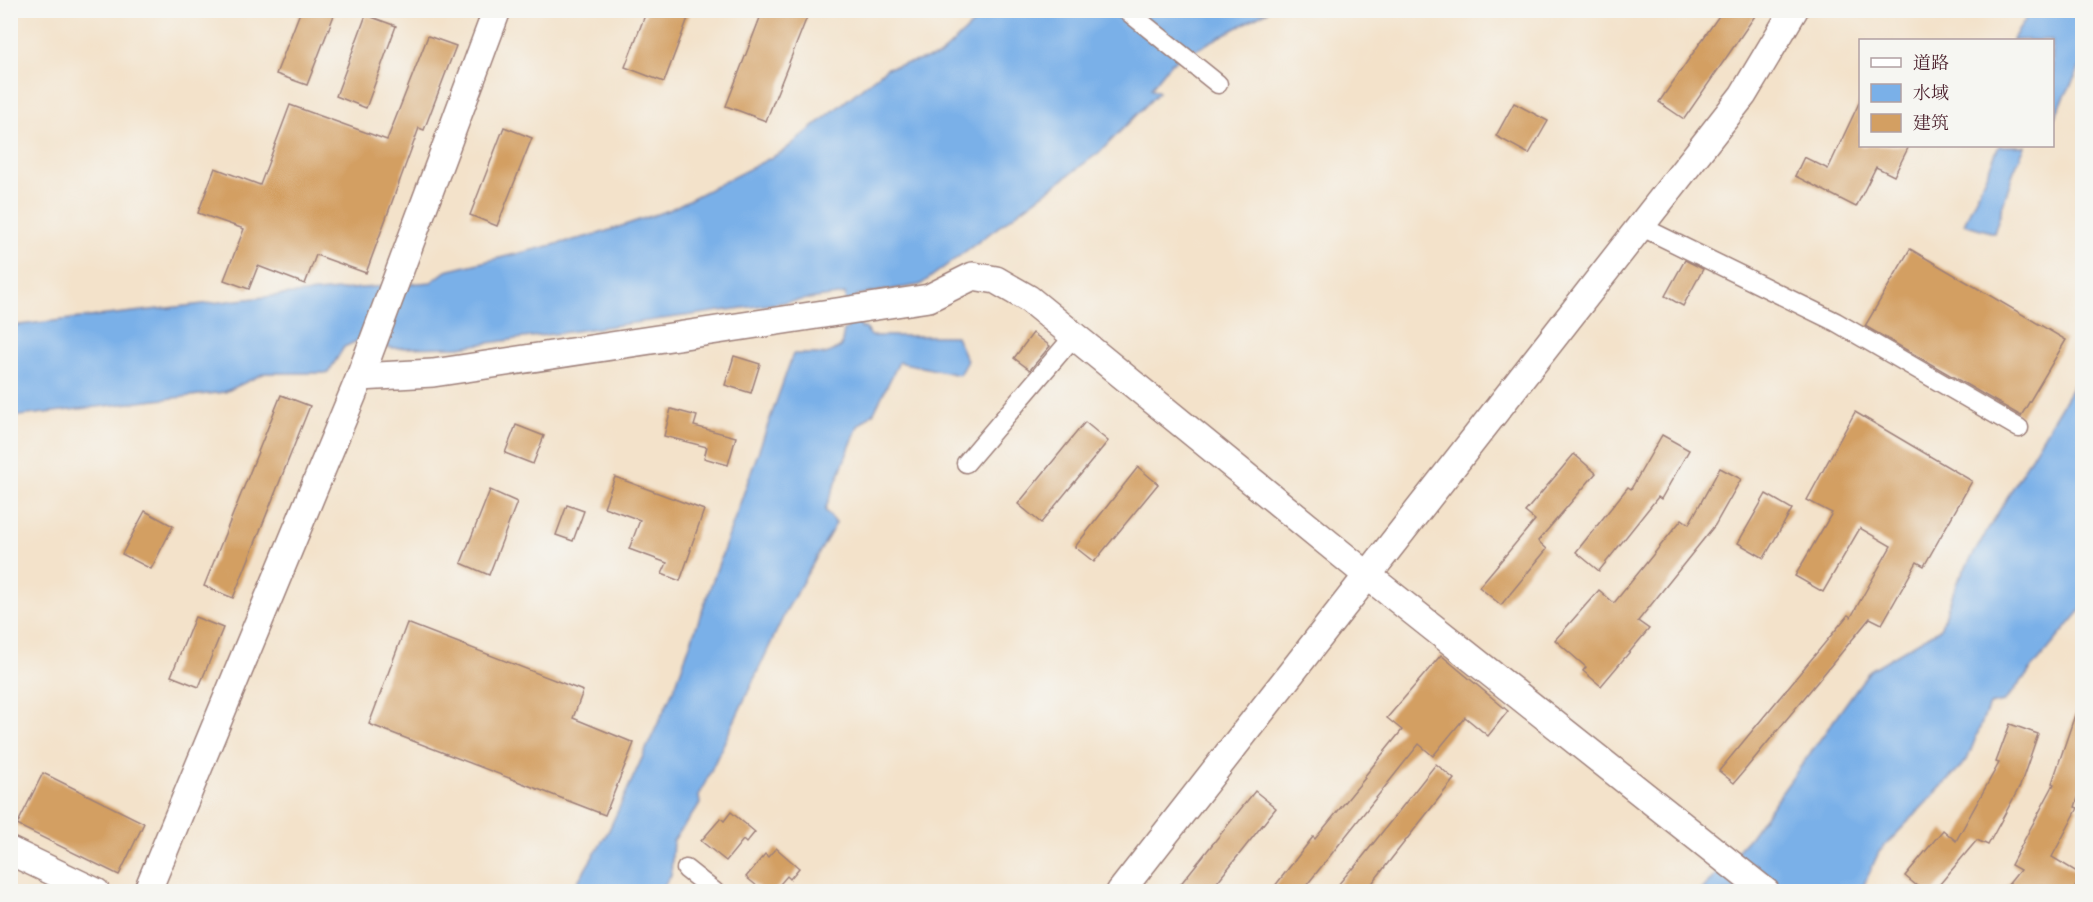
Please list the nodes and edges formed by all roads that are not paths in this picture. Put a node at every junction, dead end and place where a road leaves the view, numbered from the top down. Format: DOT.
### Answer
graph roads {
  1 [pos="497,10"];
  2 [pos="1126,10"];
  3 [pos="1794,10"];
  4 [pos="1218,84"];
  5 [pos="1640,226"];
  6 [pos="1074,336"];
  7 [pos="364,367"];
  8 [pos="2019,428"];
  9 [pos="966,463"];
  10 [pos="1367,575"];
  11 [pos="10,851"];
  12 [pos="687,869"];
  13 [pos="96,891"];
  14 [pos="147,891"];
  15 [pos="715,891"];
  16 [pos="1119,891"];
  17 [pos="1766,891"];
  1 -- 7 [label="street"];
  2 -- 4 [label="street"];
  3 -- 5 [label="street"];
  5 -- 8 [label="street"];
  5 -- 10 [label="street"];
  6 -- 7 [label="street"];
  6 -- 9 [label="street"];
  6 -- 10 [label="street"];
  7 -- 14 [label="street"];
  10 -- 16 [label="street"];
  10 -- 17 [label="street"];
  11 -- 13 [label="street"];
  12 -- 15 [label="street"];
}
